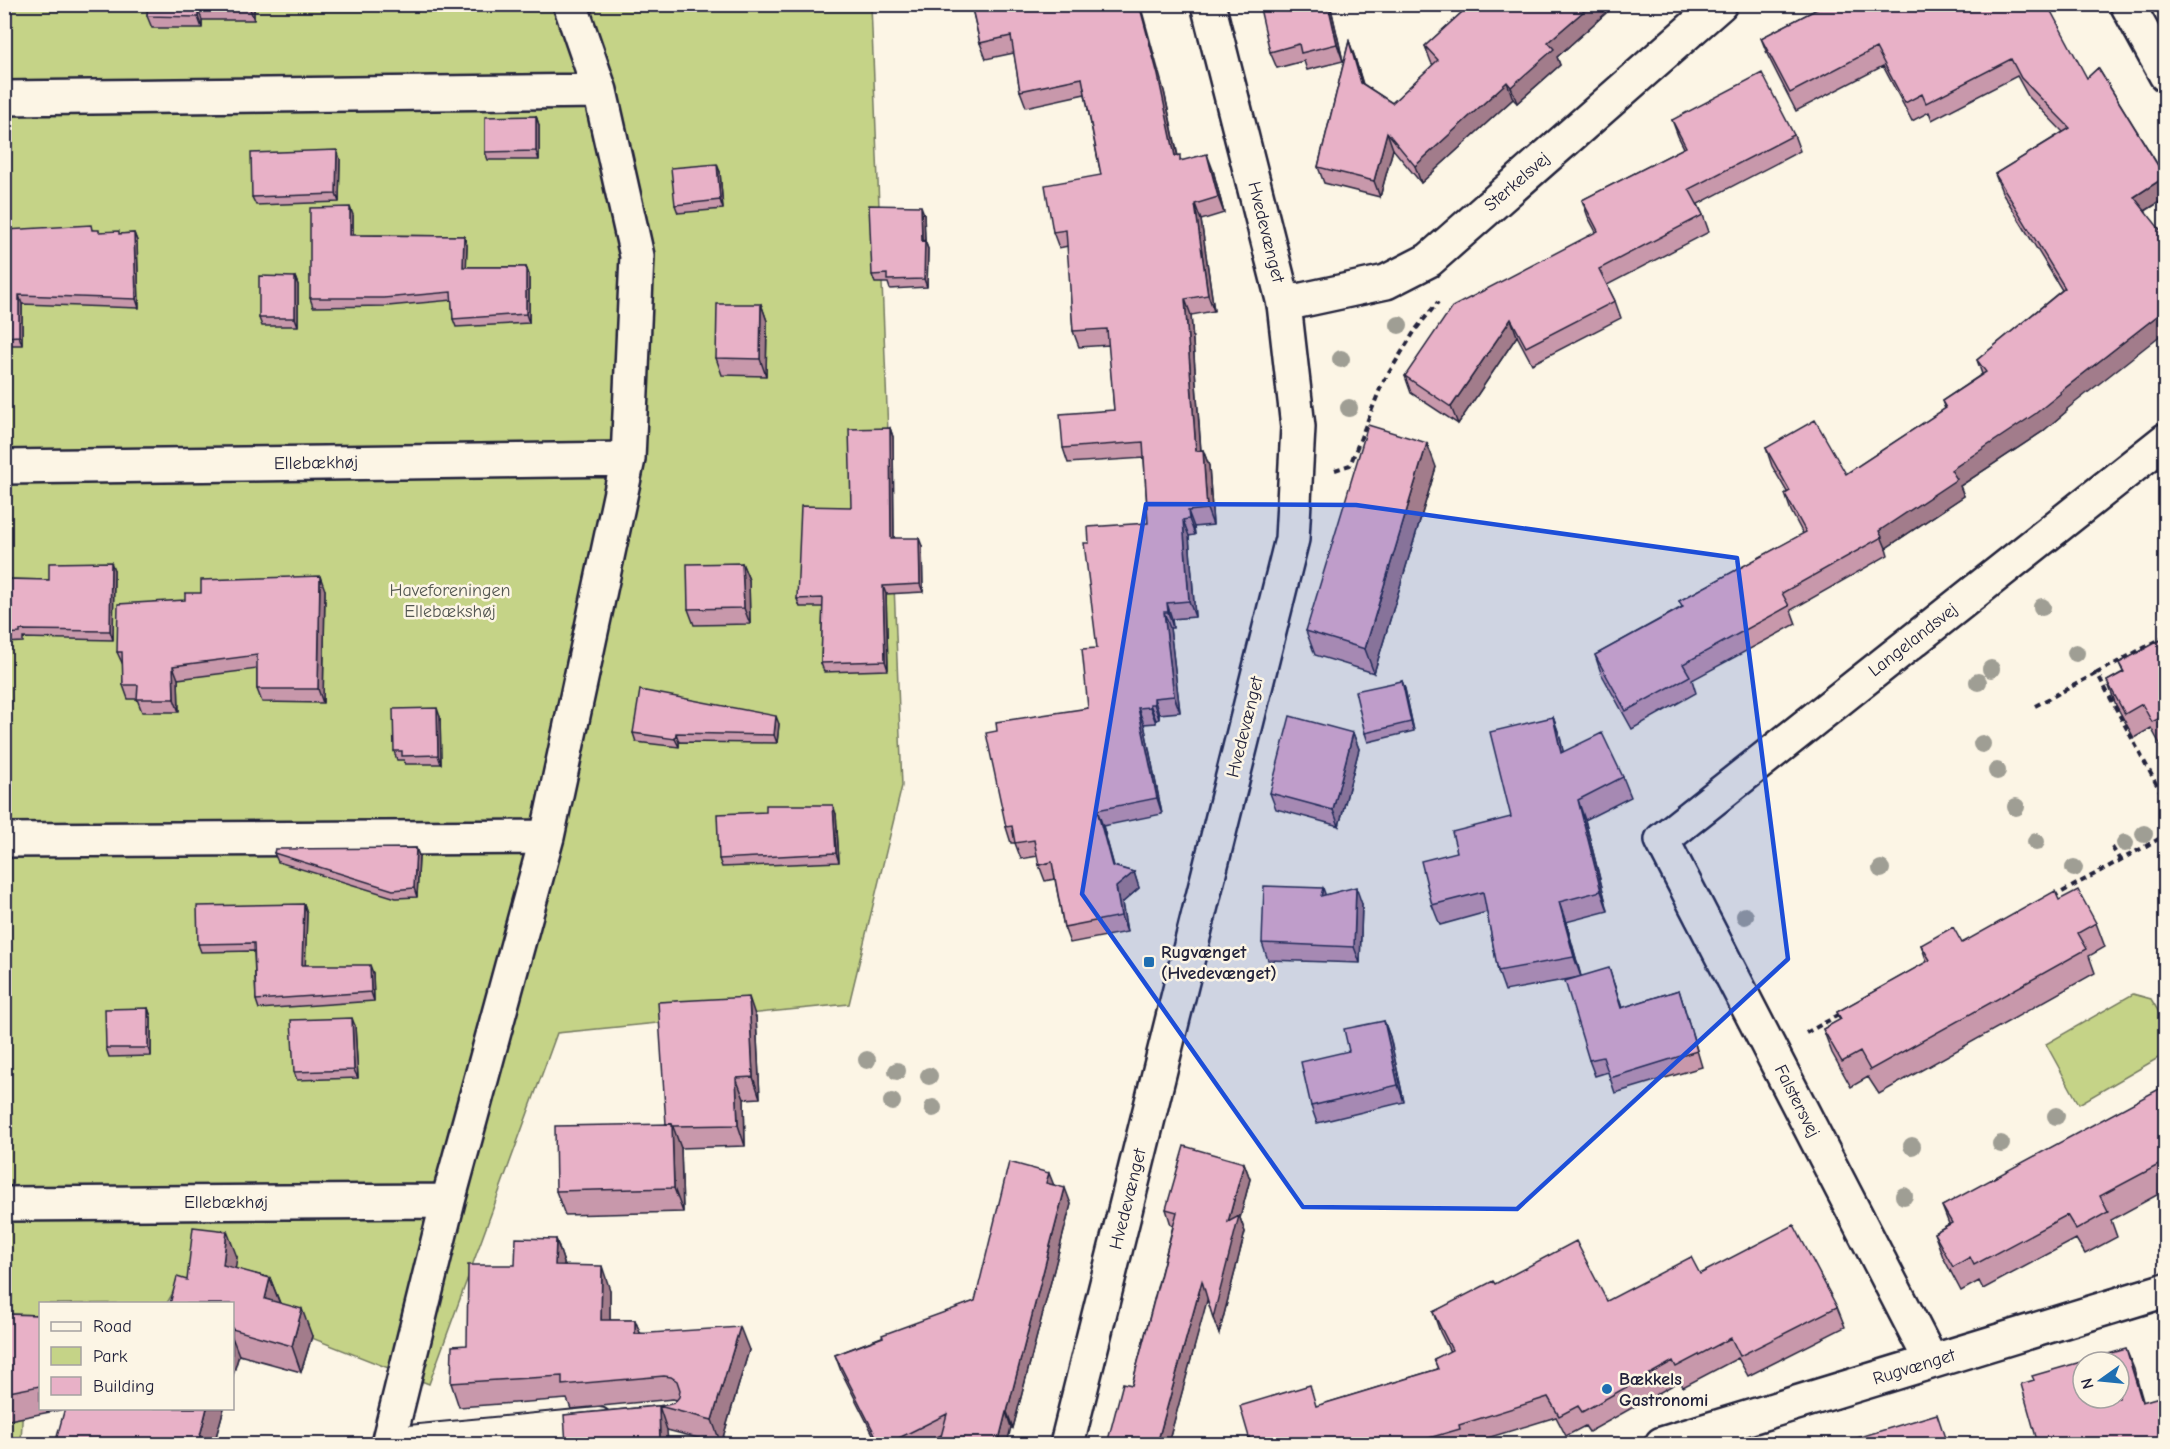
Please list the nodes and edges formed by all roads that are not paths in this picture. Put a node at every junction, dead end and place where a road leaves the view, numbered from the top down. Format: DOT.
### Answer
graph roads {
  1 [pos="570,4"];
  2 [pos="1208,4"];
  3 [pos="1720,4"];
  4 [pos="2127,4"];
  5 [pos="2166,75"];
  6 [pos="600,91"];
  7 [pos="4,98"];
  8 [pos="1284,304"];
  9 [pos="2166,440"];
  10 [pos="628,459"];
  11 [pos="4,467"];
  12 [pos="547,837"];
  13 [pos="4,840"];
  14 [pos="1662,840"];
  15 [pos="448,1201"];
  16 [pos="4,1204"];
  17 [pos="2166,1290"];
  18 [pos="1931,1361"];
  19 [pos="626,1419"];
  20 [pos="388,1443"];
  21 [pos="1067,1444"];
  22 [pos="1662,1444"];
  1 -- 6 [label="street"];
  2 -- 8 [label="street, Hvedevænget"];
  3 -- 8 [label="street, Sterkelsvej"];
  4 -- 5 [label="street"];
  6 -- 7 [label="street"];
  6 -- 10 [label="street"];
  8 -- 21 [label="street, Hvedevænget"];
  9 -- 14 [label="street, Langelandsvej"];
  10 -- 11 [label="street, Ellebækhøj"];
  10 -- 12 [label="street"];
  12 -- 13 [label="street"];
  12 -- 15 [label="street"];
  14 -- 18 [label="street, Falstersvej"];
  15 -- 16 [label="street, Ellebækhøj"];
  15 -- 20 [label="street"];
  17 -- 18 [label="street, Rugvænget"];
  18 -- 22 [label="street, Rugvænget"];
  19 -- 20 [label="lane"];
}
